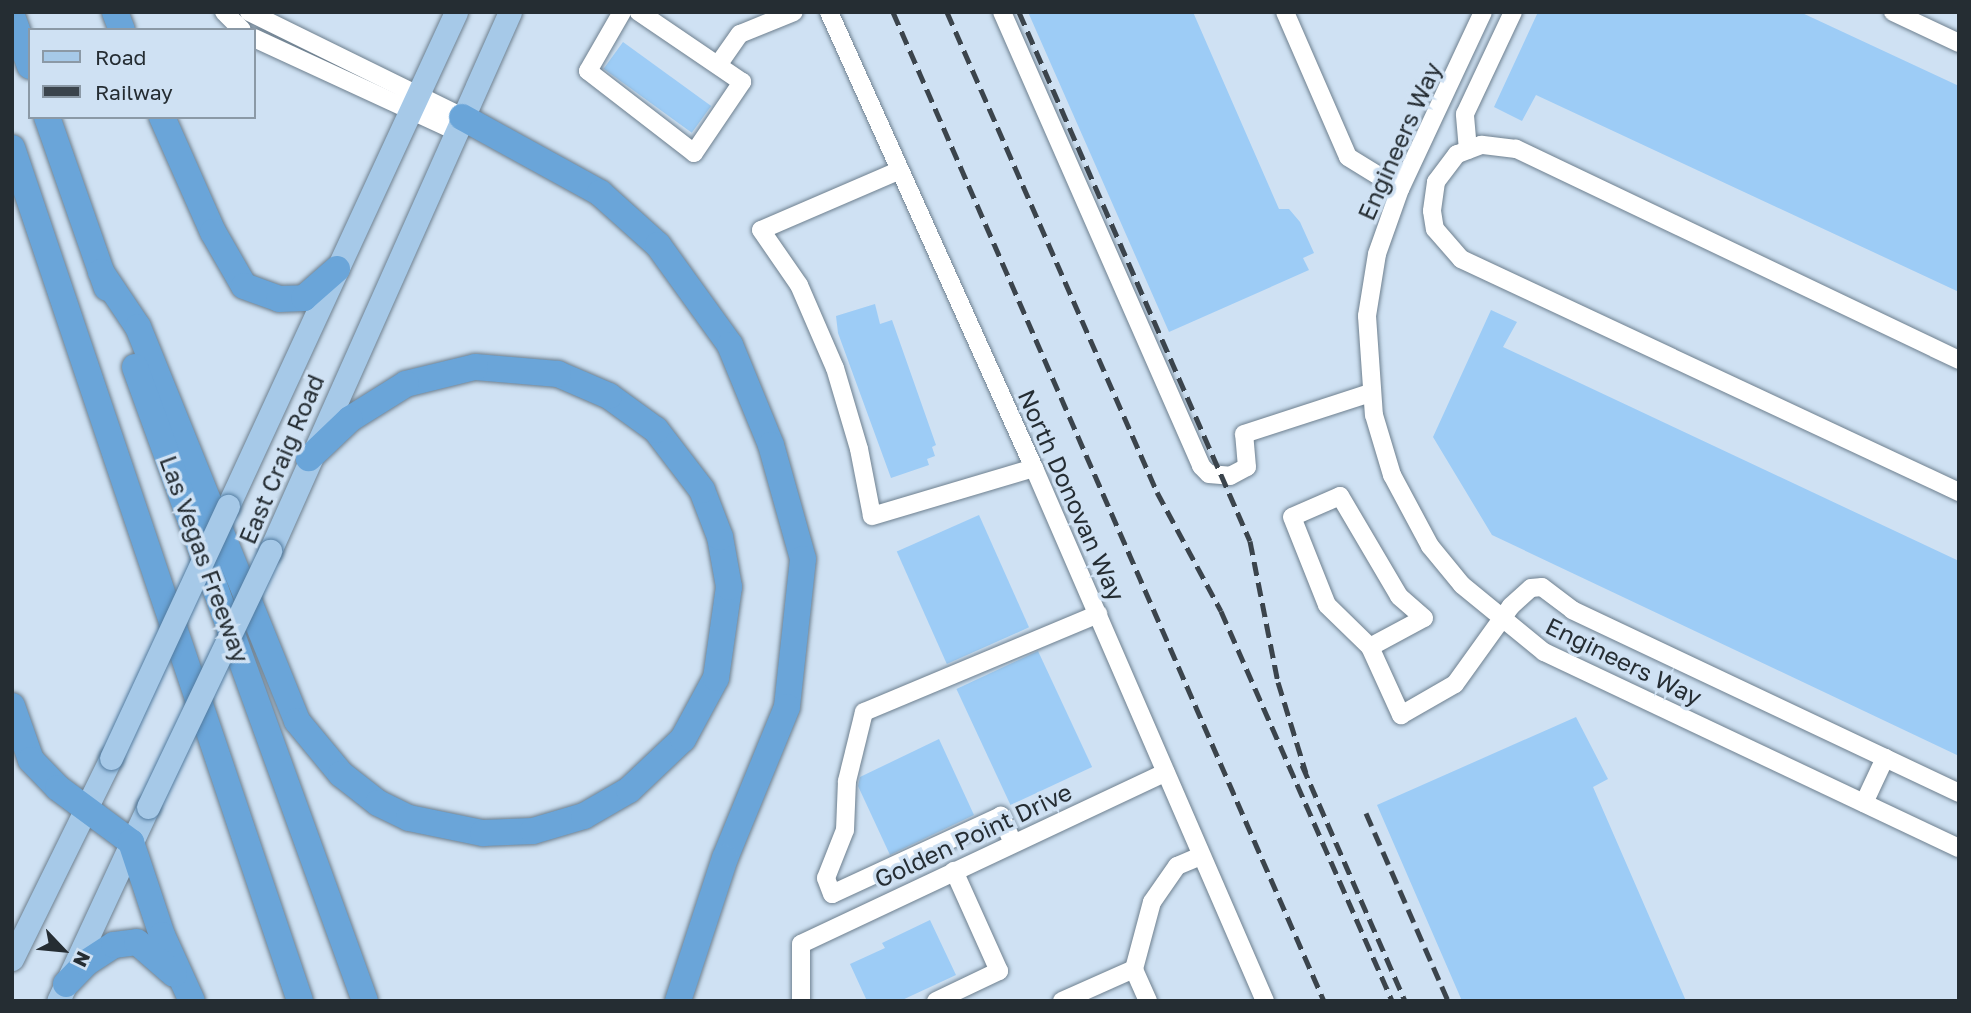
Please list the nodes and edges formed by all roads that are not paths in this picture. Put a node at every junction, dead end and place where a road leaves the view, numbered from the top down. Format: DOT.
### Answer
graph roads {
  1 [pos="225,12"];
  2 [pos="249,12"];
  3 [pos="456,12"];
  4 [pos="510,12"];
  5 [pos="622,12"];
  6 [pos="639,12"];
  7 [pos="794,12"];
  8 [pos="829,12"];
  9 [pos="1002,12"];
  10 [pos="1285,12"];
  11 [pos="1483,12"];
  12 [pos="1513,12"];
  13 [pos="1893,12"];
  14 [pos="12,16"];
  15 [pos="240,28"];
  16 [pos="256,39"];
  17 [pos="1959,43"];
  18 [pos="28,60"];
  19 [pos="718,65"];
  20 [pos="414,103"];
  21 [pos="48,119"];
  22 [pos="163,119"];
  23 [pos="458,124"];
  24 [pos="12,148"];
  25 [pos="1468,150"];
  26 [pos="1410,169"];
  27 [pos="898,171"];
  28 [pos="1436,182"];
  29 [pos="1400,190"];
  30 [pos="337,269"];
  31 [pos="101,272"];
  32 [pos="1959,359"];
  33 [pos="1370,393"];
  34 [pos="309,458"];
  35 [pos="1034,468"];
  36 [pos="1959,492"];
  37 [pos="1098,614"];
  38 [pos="1500,619"];
  39 [pos="1370,647"];
  40 [pos="12,706"];
  41 [pos="1885,758"];
  42 [pos="1166,772"];
  43 [pos="1959,793"];
  44 [pos="1864,803"];
  45 [pos="85,807"];
  46 [pos="131,842"];
  47 [pos="1013,843"];
  48 [pos="1959,848"];
  49 [pos="1201,856"];
  50 [pos="954,871"];
  51 [pos="12,959"];
  52 [pos="1134,969"];
  53 [pos="62,993"];
  54 [pos="188,993"];
  55 [pos="300,1001"];
  56 [pos="365,1001"];
  57 [pos="678,1001"];
  58 [pos="801,1001"];
  59 [pos="936,1001"];
  60 [pos="1062,1001"];
  61 [pos="1148,1001"];
  62 [pos="1265,1001"];
  1 -- 15 [label="street"];
  2 -- 20 [label="street"];
  3 -- 20 [label="main road, East Craig Road"];
  4 -- 23 [label="main road, East Craig Road"];
  5 -- 19 [label="street"];
  6 -- 19 [label="street"];
  7 -- 19 [label="street"];
  8 -- 27 [label="street, North Donovan Way"];
  9 -- 33 [label="street"];
  10 -- 29 [label="street"];
  11 -- 26 [label="street, Engineers Way"];
  12 -- 25 [label="street"];
  13 -- 17 [label="street"];
  14 -- 18 [label="highway"];
  16 -- 20 [label="street"];
  20 -- 23 [label="street"];
  20 -- 30 [label="main road, East Craig Road"];
  21 -- 31 [label="highway, Las Vegas Freeway"];
  22 -- 30 [label="highway"];
  23 -- 34 [label="main road, East Craig Road"];
  23 -- 57 [label="highway"];
  24 -- 55 [label="highway, Las Vegas Freeway"];
  25 -- 28 [label="street"];
  25 -- 32 [label="street"];
  26 -- 28 [label="street"];
  26 -- 29 [label="street, Engineers Way"];
  27 -- 35 [label="street, North Donovan Way"];
  27 -- 35 [label="street"];
  28 -- 36 [label="street"];
  29 -- 33 [label="street, Engineers Way"];
  30 -- 45 [label="main road, East Craig Road, bridge"];
  31 -- 34 [label="highway"];
  31 -- 56 [label="highway, Las Vegas Freeway"];
  33 -- 38 [label="street, Engineers Way"];
  34 -- 46 [label="main road, East Craig Road, bridge"];
  35 -- 37 [label="street, North Donovan Way"];
  37 -- 42 [label="street, North Donovan Way"];
  37 -- 47 [label="street"];
  38 -- 39 [label="street"];
  38 -- 41 [label="street"];
  38 -- 44 [label="street, Engineers Way"];
  39 -- 39 [label="street"];
  40 -- 45 [label="highway"];
  41 -- 43 [label="street"];
  41 -- 44 [label="street"];
  42 -- 47 [label="street, Golden Point Drive"];
  42 -- 49 [label="street, North Donovan Way"];
  44 -- 48 [label="street, Engineers Way"];
  45 -- 46 [label="highway"];
  45 -- 51 [label="main road, East Craig Road"];
  46 -- 53 [label="main road, East Craig Road"];
  46 -- 54 [label="highway"];
  47 -- 50 [label="street, Golden Point Drive"];
  49 -- 52 [label="street"];
  49 -- 62 [label="street, North Donovan Way"];
  50 -- 58 [label="street, Golden Point Drive"];
  50 -- 59 [label="street"];
  52 -- 60 [label="street"];
  52 -- 61 [label="street"];
  53 -- 54 [label="highway"];
}
